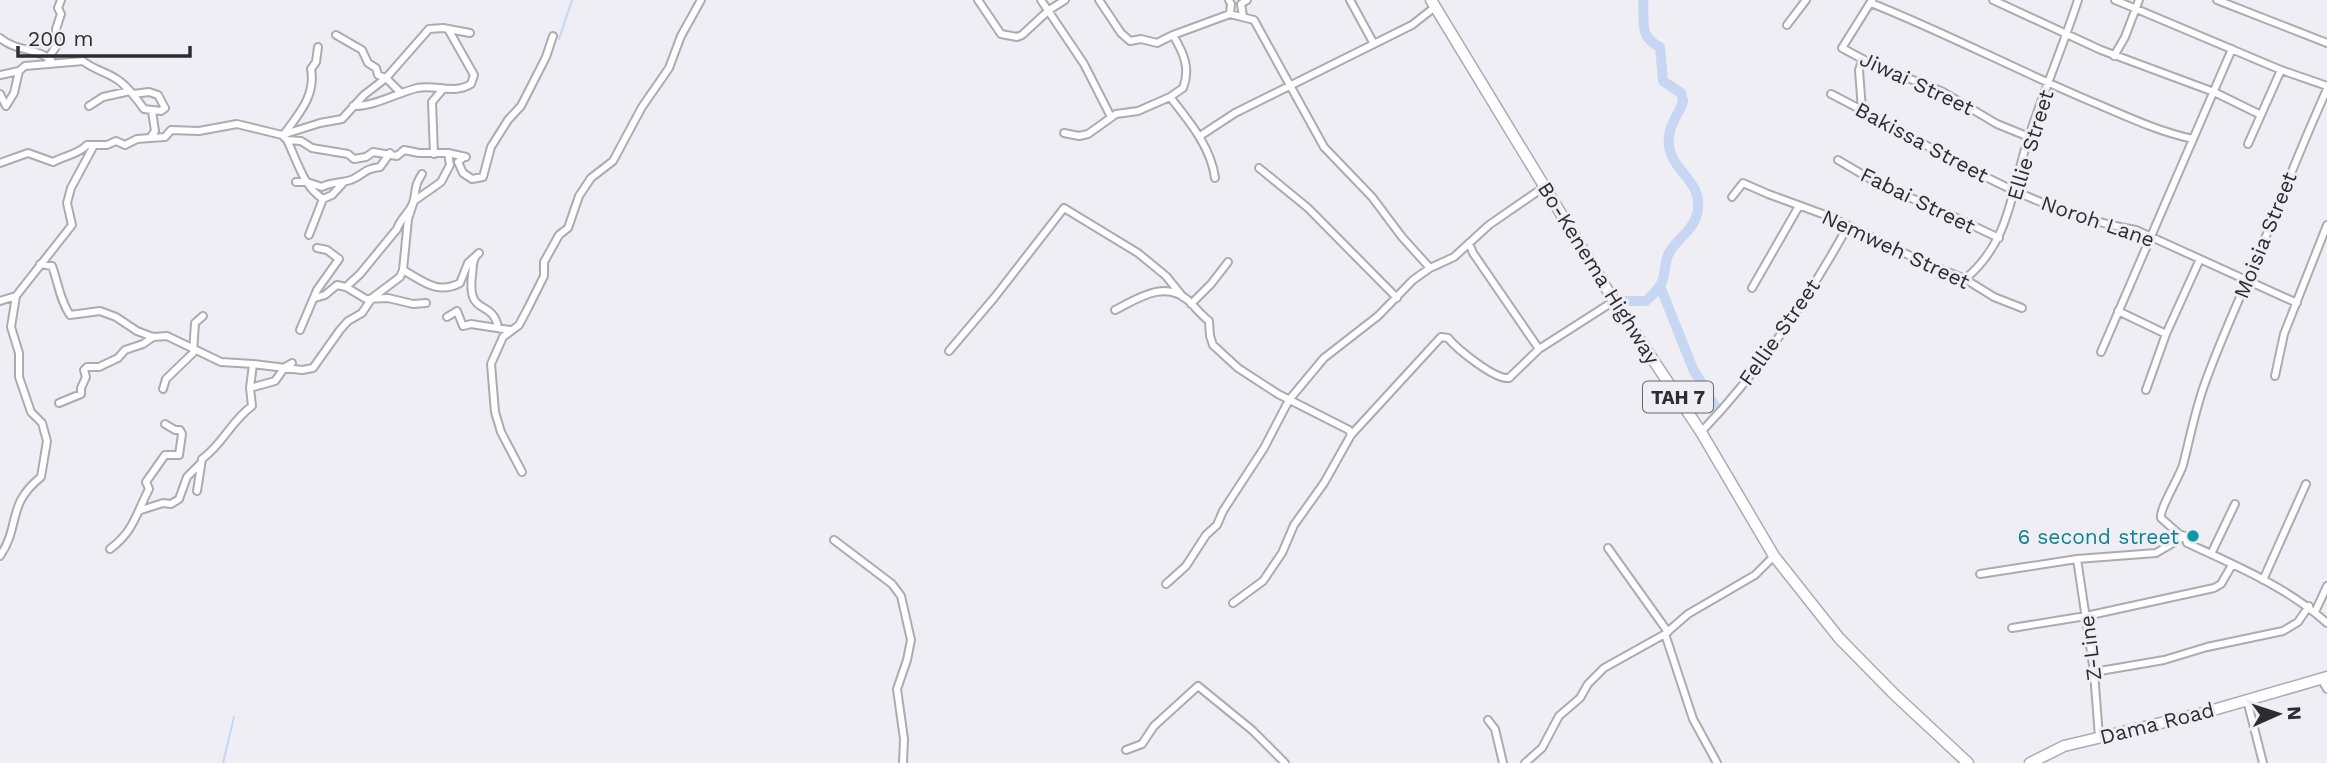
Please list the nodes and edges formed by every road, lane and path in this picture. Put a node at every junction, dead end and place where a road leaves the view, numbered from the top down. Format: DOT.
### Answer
graph roads {
  1 [pos="61,0"];
  2 [pos="701,0"];
  3 [pos="978,0"];
  4 [pos="1041,0"];
  5 [pos="1065,0"];
  6 [pos="1099,0"];
  7 [pos="1350,0"];
  8 [pos="1806,0"];
  9 [pos="1993,0"];
  10 [pos="2078,0"];
  11 [pos="2115,0"];
  12 [pos="2139,0"];
  13 [pos="2217,0"];
  14 [pos="1871,1"];
  15 [pos="1230,2"];
  16 [pos="1244,2"];
  17 [pos="1433,4"];
  18 [pos="2135,9"];
  19 [pos="1049,10"];
  20 [pos="1230,14"];
  21 [pos="1243,16"];
  22 [pos="1787,25"];
  23 [pos="336,35"];
  24 [pos="1173,35"];
  25 [pos="2066,35"];
  26 [pos="553,36"];
  27 [pos="0,38"];
  28 [pos="2327,43"];
  29 [pos="1374,44"];
  30 [pos="318,47"];
  31 [pos="2232,49"];
  32 [pos="2114,56"];
  33 [pos="1863,59"];
  34 [pos="50,60"];
  35 [pos="2281,70"];
  36 [pos="19,71"];
  37 [pos="0,75"];
  38 [pos="386,78"];
  39 [pos="2049,84"];
  40 [pos="1291,85"];
  41 [pos="2327,88"];
  42 [pos="443,89"];
  43 [pos="132,92"];
  44 [pos="2214,92"];
  45 [pos="401,93"];
  46 [pos="0,94"];
  47 [pos="1831,94"];
  48 [pos="1170,97"];
  49 [pos="353,106"];
  50 [pos="89,107"];
  51 [pos="1862,110"];
  52 [pos="152,111"];
  53 [pos="2261,115"];
  54 [pos="1111,117"];
  55 [pos="1064,133"];
  56 [pos="1200,136"];
  57 [pos="284,137"];
  58 [pos="2029,137"];
  59 [pos="150,138"];
  60 [pos="2193,139"];
  61 [pos="2248,144"];
  62 [pos="93,147"];
  63 [pos="390,153"];
  64 [pos="434,153"];
  65 [pos="448,153"];
  66 [pos="1838,160"];
  67 [pos="0,163"];
  68 [pos="454,164"];
  69 [pos="1259,168"];
  70 [pos="422,174"];
  71 [pos="1215,178"];
  72 [pos="296,182"];
  73 [pos="307,182"];
  74 [pos="344,182"];
  75 [pos="1544,187"];
  76 [pos="2014,190"];
  77 [pos="1732,197"];
  78 [pos="323,199"];
  79 [pos="414,201"];
  80 [pos="1799,206"];
  81 [pos="2327,225"];
  82 [pos="1848,226"];
  83 [pos="309,235"];
  84 [pos="1999,238"];
  85 [pos="2150,238"];
  86 [pos="1469,243"];
  87 [pos="317,248"];
  88 [pos="2200,259"];
  89 [pos="1228,262"];
  90 [pos="40,264"];
  91 [pos="1430,268"];
  92 [pos="403,270"];
  93 [pos="1965,279"];
  94 [pos="2246,280"];
  95 [pos="346,287"];
  96 [pos="1752,288"];
  97 [pos="16,296"];
  98 [pos="315,298"];
  99 [pos="372,298"];
  100 [pos="1184,298"];
  101 [pos="1397,298"];
  102 [pos="0,301"];
  103 [pos="1614,301"];
  104 [pos="426,303"];
  105 [pos="2297,303"];
  106 [pos="1191,304"];
  107 [pos="2022,308"];
  108 [pos="1115,310"];
  109 [pos="2118,311"];
  110 [pos="202,316"];
  111 [pos="447,317"];
  112 [pos="498,327"];
  113 [pos="300,330"];
  114 [pos="510,330"];
  115 [pos="2166,334"];
  116 [pos="153,337"];
  117 [pos="194,348"];
  118 [pos="1539,349"];
  119 [pos="949,351"];
  120 [pos="2101,352"];
  121 [pos="253,364"];
  122 [pos="288,365"];
  123 [pos="2275,376"];
  124 [pos="250,387"];
  125 [pos="163,389"];
  126 [pos="2146,390"];
  127 [pos="1289,400"];
  128 [pos="59,403"];
  129 [pos="166,424"];
  130 [pos="1701,432"];
  131 [pos="1351,435"];
  132 [pos="200,464"];
  133 [pos="522,472"];
  134 [pos="2306,484"];
  135 [pos="197,491"];
  136 [pos="2235,504"];
  137 [pos="141,510"];
  138 [pos="2185,536"];
  139 [pos="834,540"];
  140 [pos="1608,548"];
  141 [pos="110,549"];
  142 [pos="2211,554"];
  143 [pos="0,555"];
  144 [pos="1774,556"];
  145 [pos="2077,559"];
  146 [pos="2232,565"];
  147 [pos="1980,574"];
  148 [pos="2263,580"];
  149 [pos="1166,584"];
  150 [pos="2327,586"];
  151 [pos="1233,603"];
  152 [pos="2309,606"];
  153 [pos="2315,612"];
  154 [pos="2086,616"];
  155 [pos="2327,623"];
  156 [pos="2012,628"];
  157 [pos="1667,633"];
  158 [pos="2094,672"];
  159 [pos="2324,678"];
  160 [pos="2327,690"];
  161 [pos="2247,700"];
  162 [pos="1488,720"];
  163 [pos="2099,737"];
  164 [pos="1126,750"];
  165 [pos="1967,762"];
  166 [pos="903,763"];
  167 [pos="1285,763"];
  168 [pos="1503,763"];
  169 [pos="1525,763"];
  170 [pos="1717,763"];
  171 [pos="2030,763"];
  172 [pos="2263,763"];
  1 -- 34 [label="street"];
  2 -- 114 [label="street"];
  3 -- 19 [label="street"];
  4 -- 19 [label="street"];
  5 -- 19 [label="street"];
  6 -- 24 [label="street"];
  7 -- 29 [label="street"];
  8 -- 22 [label="street"];
  9 -- 25 [label="street"];
  10 -- 25 [label="street, Ellie Street"];
  11 -- 18 [label="street"];
  12 -- 18 [label="street"];
  13 -- 28 [label="street"];
  14 -- 33 [label="street, Jiwai Street"];
  14 -- 39 [label="street"];
  15 -- 16 [label="street"];
  15 -- 20 [label="street"];
  16 -- 21 [label="street"];
  17 -- 29 [label="street"];
  17 -- 75 [label="highway, Bo-Kenema Highway / TAH 7"];
  18 -- 31 [label="street"];
  18 -- 32 [label="street"];
  19 -- 54 [label="street"];
  20 -- 21 [label="street"];
  20 -- 24 [label="street"];
  21 -- 40 [label="street"];
  23 -- 38 [label="street"];
  24 -- 48 [label="street"];
  25 -- 32 [label="street"];
  25 -- 39 [label="street, Ellie Street"];
  26 -- 68 [label="street"];
  27 -- 34 [label="street"];
  29 -- 40 [label="street"];
  30 -- 57 [label="street"];
  31 -- 35 [label="street"];
  31 -- 44 [label="street"];
  32 -- 44 [label="street"];
  33 -- 51 [label="street"];
  33 -- 58 [label="street, Jiwai Street"];
  34 -- 36 [label="street"];
  34 -- 43 [label="street"];
  35 -- 41 [label="street"];
  35 -- 53 [label="street"];
  36 -- 37 [label="street"];
  36 -- 46 [label="street"];
  38 -- 42 [label="street"];
  38 -- 45 [label="street"];
  38 -- 49 [label="street"];
  39 -- 58 [label="street, Ellie Street"];
  39 -- 60 [label="street"];
  40 -- 56 [label="street"];
  40 -- 91 [label="street"];
  41 -- 94 [label="street, Moisia Street"];
  42 -- 45 [label="street"];
  42 -- 64 [label="street"];
  43 -- 50 [label="street"];
  43 -- 52 [label="street"];
  43 -- 52 [label="street"];
  44 -- 53 [label="street"];
  44 -- 60 [label="street"];
  45 -- 49 [label="street"];
  47 -- 51 [label="street, Bakissa Street"];
  48 -- 54 [label="street"];
  48 -- 56 [label="street"];
  49 -- 57 [label="street"];
  51 -- 76 [label="street, Bakissa Street"];
  52 -- 59 [label="street"];
  53 -- 61 [label="street"];
  54 -- 55 [label="street"];
  56 -- 71 [label="street"];
  57 -- 59 [label="street"];
  57 -- 63 [label="street"];
  57 -- 73 [label="street"];
  58 -- 76 [label="street, Ellie Street"];
  59 -- 62 [label="street"];
  60 -- 85 [label="street"];
  62 -- 67 [label="street"];
  62 -- 90 [label="street"];
  63 -- 64 [label="street"];
  63 -- 74 [label="street"];
  64 -- 65 [label="street"];
  65 -- 68 [label="street"];
  65 -- 68 [label="street"];
  66 -- 84 [label="street, Fabai Street"];
  68 -- 79 [label="street"];
  69 -- 101 [label="street"];
  70 -- 79 [label="street"];
  72 -- 73 [label="street"];
  73 -- 74 [label="street"];
  73 -- 78 [label="street"];
  74 -- 78 [label="street"];
  75 -- 86 [label="street"];
  75 -- 103 [label="highway, Bo-Kenema Highway / TAH 7"];
  76 -- 84 [label="street, Ellie Street"];
  76 -- 85 [label="street, Noroh Lane"];
  77 -- 80 [label="street, Nemweh Street"];
  78 -- 83 [label="street"];
  79 -- 92 [label="street"];
  79 -- 95 [label="street"];
  80 -- 82 [label="street, Nemweh Street"];
  80 -- 96 [label="street"];
  81 -- 105 [label="street"];
  82 -- 93 [label="street, Nemweh Street"];
  82 -- 130 [label="street, Fellie Street"];
  84 -- 93 [label="street, Ellie Street"];
  85 -- 88 [label="street, Noroh Lane"];
  85 -- 109 [label="street"];
  86 -- 91 [label="street"];
  86 -- 118 [label="street"];
  87 -- 98 [label="street"];
  88 -- 94 [label="street, Noroh Lane"];
  88 -- 115 [label="street"];
  89 -- 106 [label="street"];
  90 -- 97 [label="street"];
  90 -- 116 [label="street"];
  91 -- 101 [label="street"];
  92 -- 99 [label="street"];
  92 -- 112 [label="street"];
  93 -- 107 [label="street, Nemweh Street"];
  94 -- 105 [label="street, Noroh Lane"];
  94 -- 138 [label="street, Moisia Street"];
  95 -- 98 [label="street"];
  95 -- 99 [label="street"];
  97 -- 102 [label="street"];
  97 -- 143 [label="street"];
  98 -- 113 [label="street"];
  99 -- 104 [label="street"];
  99 -- 122 [label="street"];
  100 -- 106 [label="street"];
  100 -- 108 [label="street"];
  100 -- 119 [label="street"];
  101 -- 127 [label="street"];
  103 -- 118 [label="street"];
  103 -- 130 [label="highway, Bo-Kenema Highway / TAH 7"];
  105 -- 123 [label="street"];
  106 -- 127 [label="street"];
  109 -- 115 [label="street"];
  109 -- 120 [label="street"];
  110 -- 117 [label="street"];
  111 -- 112 [label="street"];
  112 -- 114 [label="street"];
  114 -- 133 [label="street"];
  115 -- 126 [label="street"];
  116 -- 117 [label="street"];
  116 -- 128 [label="street"];
  117 -- 121 [label="street"];
  117 -- 125 [label="street"];
  118 -- 131 [label="street"];
  121 -- 122 [label="street"];
  121 -- 124 [label="street"];
  122 -- 124 [label="street"];
  124 -- 132 [label="street"];
  127 -- 131 [label="street"];
  127 -- 149 [label="street"];
  129 -- 137 [label="street"];
  130 -- 144 [label="highway, Bo-Kenema Highway / TAH 7"];
  131 -- 151 [label="street"];
  132 -- 135 [label="street"];
  132 -- 137 [label="street"];
  134 -- 148 [label="street"];
  136 -- 142 [label="street"];
  137 -- 141 [label="street"];
  138 -- 142 [label="street"];
  138 -- 145 [label="street"];
  139 -- 166 [label="street"];
  140 -- 157 [label="street"];
  142 -- 146 [label="street"];
  144 -- 157 [label="street"];
  144 -- 165 [label="highway, Bo-Kenema Highway / TAH 7"];
  145 -- 147 [label="street"];
  145 -- 154 [label="street, Z-Line"];
  146 -- 148 [label="street"];
  146 -- 154 [label="street"];
  148 -- 152 [label="street"];
  150 -- 153 [label="street"];
  152 -- 153 [label="street"];
  152 -- 158 [label="street"];
  153 -- 155 [label="street"];
  154 -- 156 [label="street"];
  154 -- 158 [label="street, Z-Line"];
  157 -- 169 [label="street"];
  157 -- 170 [label="street"];
  158 -- 163 [label="street, Z-Line"];
  159 -- 160 [label="street"];
  159 -- 161 [label="highway, Dama Road"];
  161 -- 163 [label="highway, Dama Road"];
  161 -- 172 [label="street"];
  162 -- 168 [label="street"];
  163 -- 171 [label="highway, Dama Road"];
  164 -- 167 [label="street"];
}
